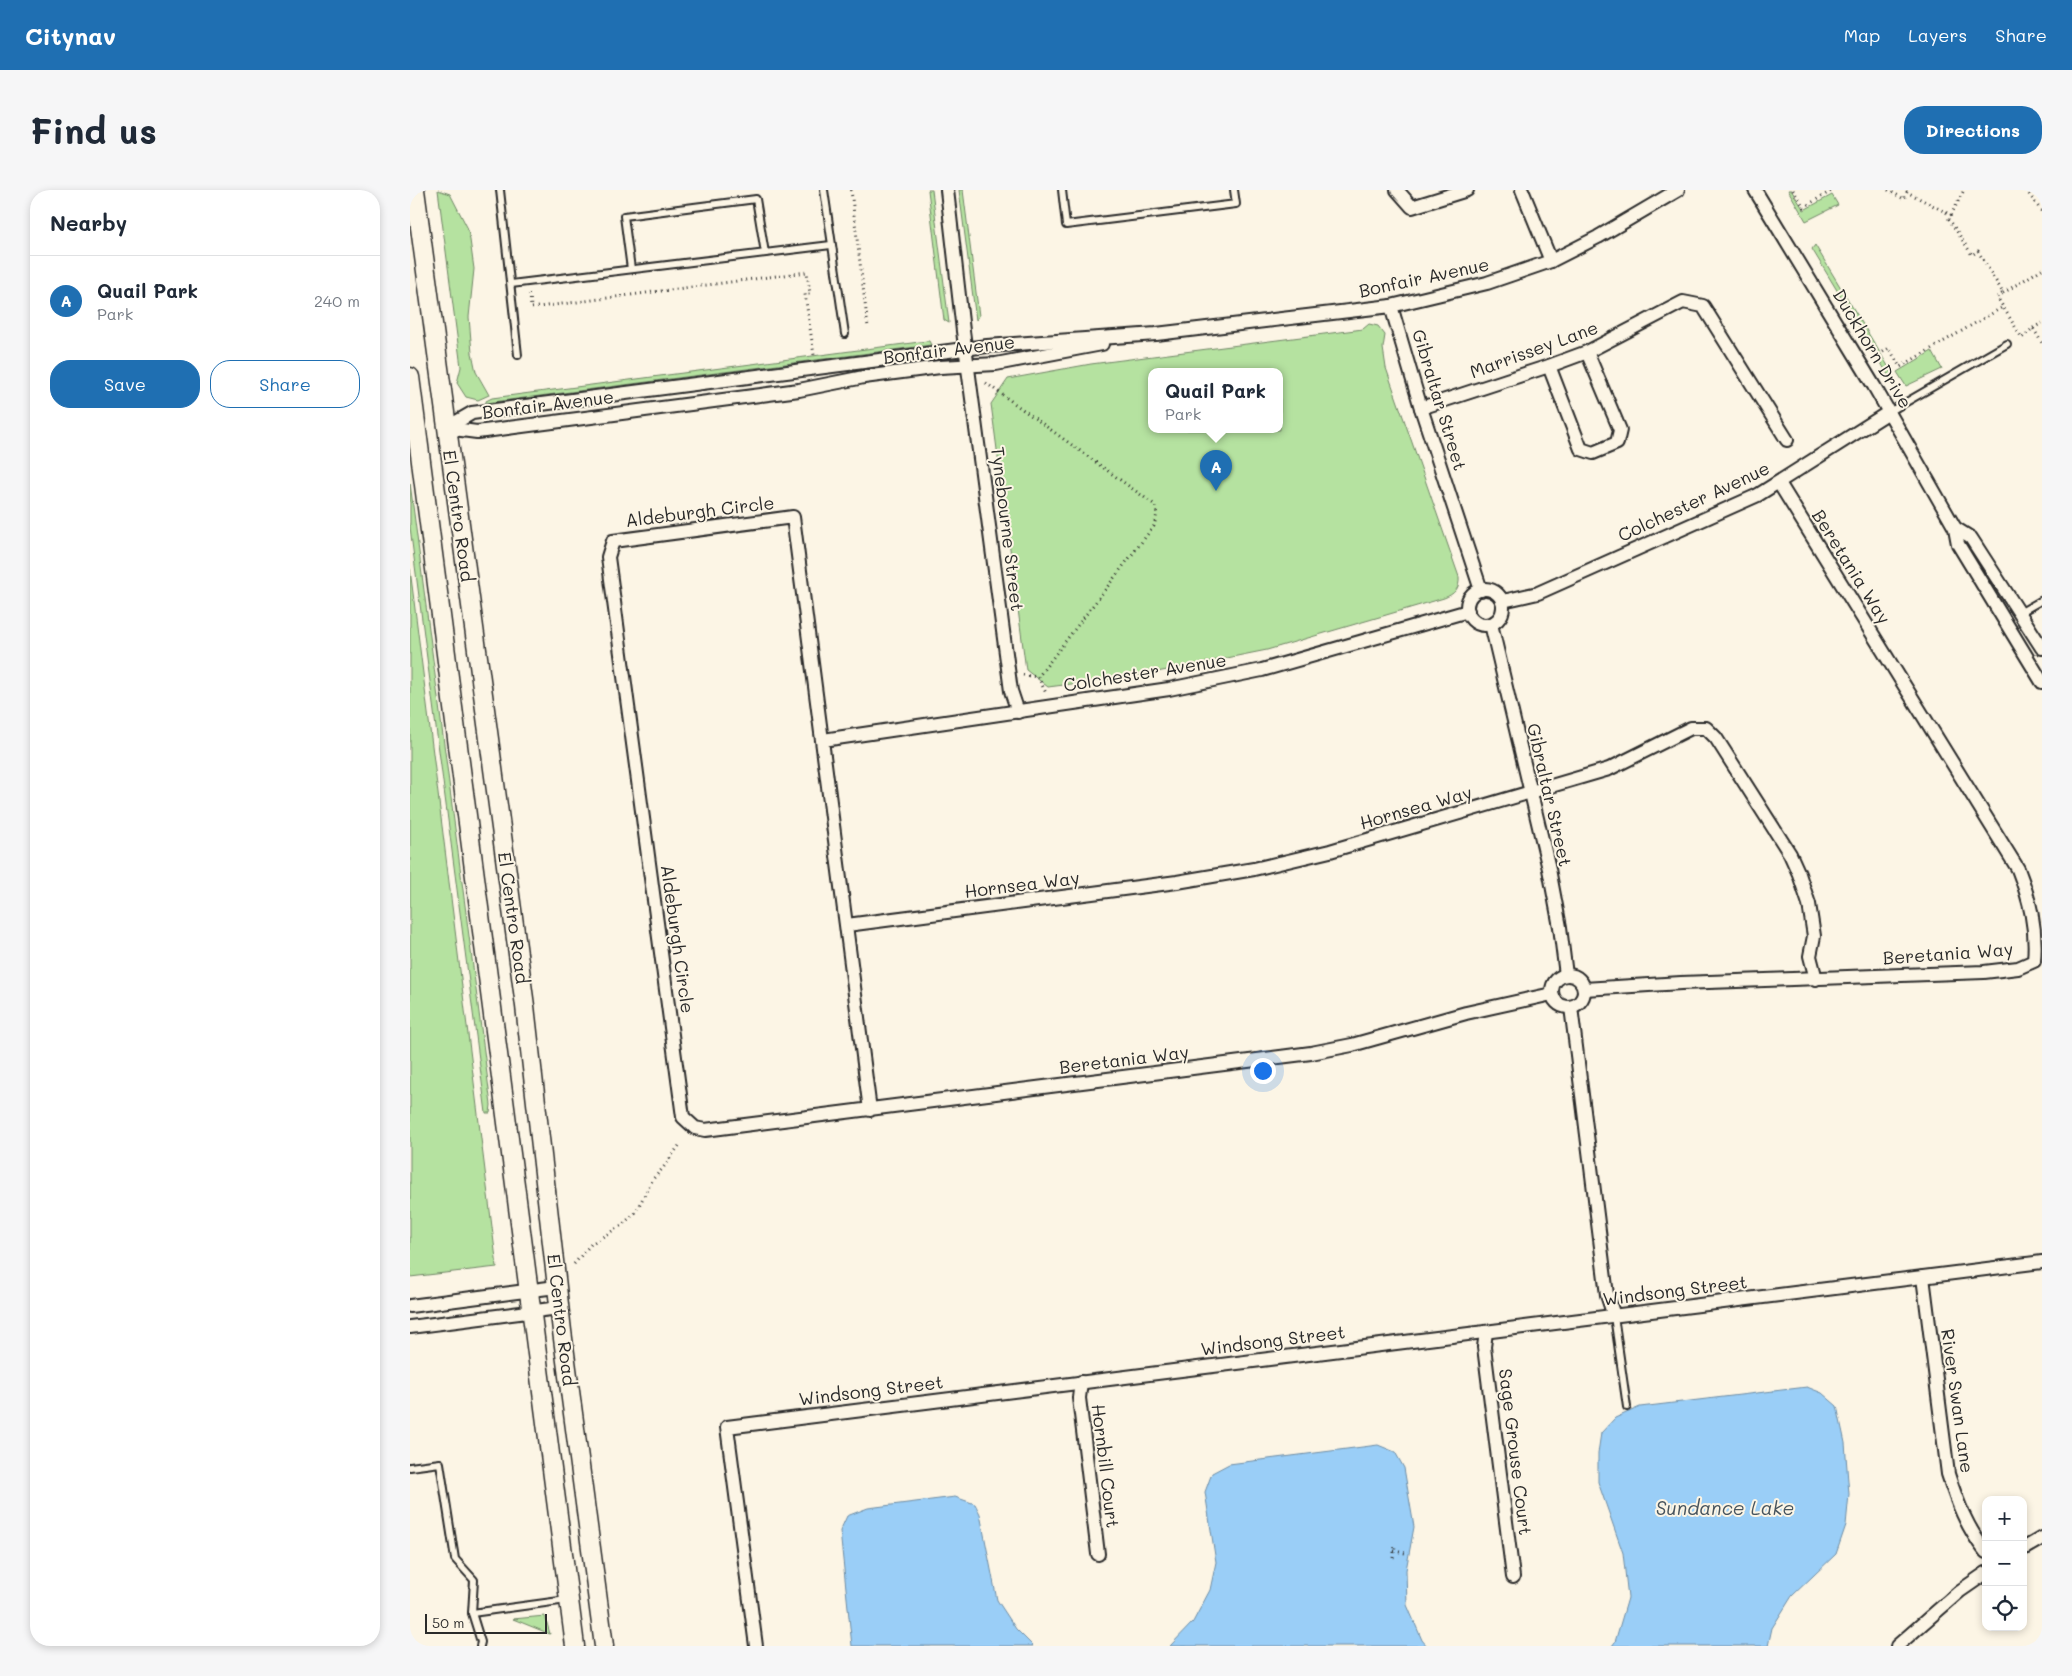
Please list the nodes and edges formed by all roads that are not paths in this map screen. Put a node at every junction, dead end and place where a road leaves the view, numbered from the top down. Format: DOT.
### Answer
graph roads {
  1 [pos="415,190"];
  2 [pos="500,190"];
  3 [pos="824,190"];
  4 [pos="947,190"];
  5 [pos="1062,190"];
  6 [pos="1234,190"];
  7 [pos="1397,190"];
  8 [pos="1467,190"];
  9 [pos="1522,190"];
  10 [pos="1678,190"];
  11 [pos="1755,190"];
  12 [pos="831,245"];
  13 [pos="765,253"];
  14 [pos="1551,261"];
  15 [pos="631,269"];
  16 [pos="511,284"];
  17 [pos="1391,306"];
  18 [pos="845,334"];
  19 [pos="1156,334"];
  20 [pos="2006,344"];
  21 [pos="965,349"];
  22 [pos="1587,352"];
  23 [pos="518,355"];
  24 [pos="968,366"];
  25 [pos="1549,366"];
  26 [pos="410,376"];
  27 [pos="1421,408"];
  28 [pos="1889,412"];
  29 [pos="446,428"];
  30 [pos="1787,440"];
  31 [pos="1779,482"];
  32 [pos="1955,528"];
  33 [pos="1481,590"];
  34 [pos="2042,600"];
  35 [pos="1503,601"];
  36 [pos="1468,611"];
  37 [pos="2021,612"];
  38 [pos="1490,624"];
  39 [pos="2042,648"];
  40 [pos="2042,682"];
  41 [pos="1018,712"];
  42 [pos="822,740"];
  43 [pos="1531,792"];
  44 [pos="847,925"];
  45 [pos="1566,974"];
  46 [pos="1816,979"];
  47 [pos="1584,990"];
  48 [pos="1552,994"];
  49 [pos="1571,1007"];
  50 [pos="870,1110"];
  51 [pos="695,1128"];
  52 [pos="2042,1262"];
  53 [pos="1923,1277"];
  54 [pos="556,1287"];
  55 [pos="528,1291"];
  56 [pos="410,1306"];
  57 [pos="559,1308"];
  58 [pos="530,1312"];
  59 [pos="1614,1316"];
  60 [pos="410,1327"];
  61 [pos="1486,1332"];
  62 [pos="1081,1382"];
  63 [pos="1627,1407"];
  64 [pos="410,1467"];
  65 [pos="2042,1538"];
  66 [pos="1982,1546"];
  67 [pos="2027,1547"];
  68 [pos="1098,1554"];
  69 [pos="1982,1576"];
  70 [pos="1513,1577"];
  71 [pos="568,1600"];
  72 [pos="472,1613"];
  73 [pos="480,1646"];
  74 [pos="575,1646"];
  75 [pos="604,1646"];
  76 [pos="756,1646"];
  77 [pos="1897,1646"];
  1 -- 29 [label="main road, El Centro Road"];
  2 -- 16 [label="lane"];
  3 -- 12 [label="lane"];
  4 -- 21 [label="street, Tynebourne Street"];
  5 -- 6 [label="lane"];
  7 -- 8 [label="street"];
  9 -- 14 [label="street"];
  10 -- 14 [label="street, Bonfair Avenue"];
  11 -- 28 [label="street, Duckhorn Drive"];
  12 -- 13 [label="lane"];
  12 -- 18 [label="lane"];
  13 -- 15 [label="lane"];
  13 -- 15 [label="lane"];
  14 -- 17 [label="street, Bonfair Avenue"];
  15 -- 16 [label="lane"];
  16 -- 23 [label="lane"];
  17 -- 19 [label="street, Bonfair Avenue"];
  17 -- 27 [label="street, Gibraltar Street"];
  19 -- 21 [label="street, Bonfair Avenue"];
  19 -- 24 [label="street, Bonfair Avenue"];
  20 -- 28 [label="lane"];
  21 -- 24 [label="street, Tynebourne Street"];
  21 -- 29 [label="street, Bonfair Avenue"];
  22 -- 25 [label="street, Marrissey Lane"];
  22 -- 25 [label="street"];
  22 -- 30 [label="street, Marrissey Lane"];
  24 -- 29 [label="street, Bonfair Avenue"];
  24 -- 41 [label="street, Tynebourne Street"];
  25 -- 27 [label="street, Marrissey Lane"];
  26 -- 55 [label="main road, El Centro Road"];
  27 -- 33 [label="street, Gibraltar Street"];
  28 -- 31 [label="street, Colchester Avenue"];
  28 -- 32 [label="street, Duckhorn Drive"];
  29 -- 54 [label="main road, El Centro Road"];
  31 -- 35 [label="street, Colchester Avenue"];
  31 -- 46 [label="street, Beretania Way"];
  32 -- 37 [label="street, Duckhorn Drive"];
  32 -- 40 [label="street, Duckhorn Drive"];
  33 -- 35 [label="street"];
  33 -- 36 [label="street"];
  34 -- 37 [label="lane"];
  35 -- 38 [label="street"];
  36 -- 38 [label="street"];
  36 -- 41 [label="street, Colchester Avenue"];
  37 -- 39 [label="street, Duckhorn Drive"];
  38 -- 43 [label="street, Gibraltar Street"];
  41 -- 42 [label="street, Colchester Avenue"];
  42 -- 44 [label="street, Aldeburgh Circle"];
  42 -- 51 [label="street, Aldeburgh Circle"];
  43 -- 44 [label="street, Hornsea Way"];
  43 -- 45 [label="street, Gibraltar Street"];
  43 -- 46 [label="street, Hornsea Way"];
  44 -- 50 [label="street, Aldeburgh Circle"];
  45 -- 47 [label="street"];
  45 -- 48 [label="street"];
  46 -- 47 [label="street, Beretania Way"];
  47 -- 49 [label="street"];
  48 -- 49 [label="street"];
  48 -- 50 [label="street, Beretania Way"];
  49 -- 59 [label="street"];
  50 -- 51 [label="street, Beretania Way"];
  52 -- 53 [label="street, Windsong Street"];
  53 -- 59 [label="street, Windsong Street"];
  53 -- 66 [label="street, River Swan Lane"];
  54 -- 55 [label="street"];
  54 -- 57 [label="main road, El Centro Road"];
  55 -- 56 [label="street"];
  55 -- 58 [label="main road, El Centro Road"];
  57 -- 58 [label="street"];
  57 -- 75 [label="main road, El Centro Road"];
  58 -- 60 [label="street"];
  58 -- 71 [label="main road, El Centro Road"];
  59 -- 61 [label="street, Windsong Street"];
  59 -- 63 [label="lane"];
  61 -- 62 [label="street, Windsong Street"];
  61 -- 70 [label="street, Sage Grouse Court"];
  62 -- 68 [label="street, Hornbill Court"];
  62 -- 76 [label="street, Windsong Street"];
  64 -- 72 [label="lane"];
  65 -- 67 [label="street"];
  69 -- 77 [label="street"];
  71 -- 72 [label="lane"];
  71 -- 74 [label="main road, El Centro Road"];
  72 -- 73 [label="lane"];
}
